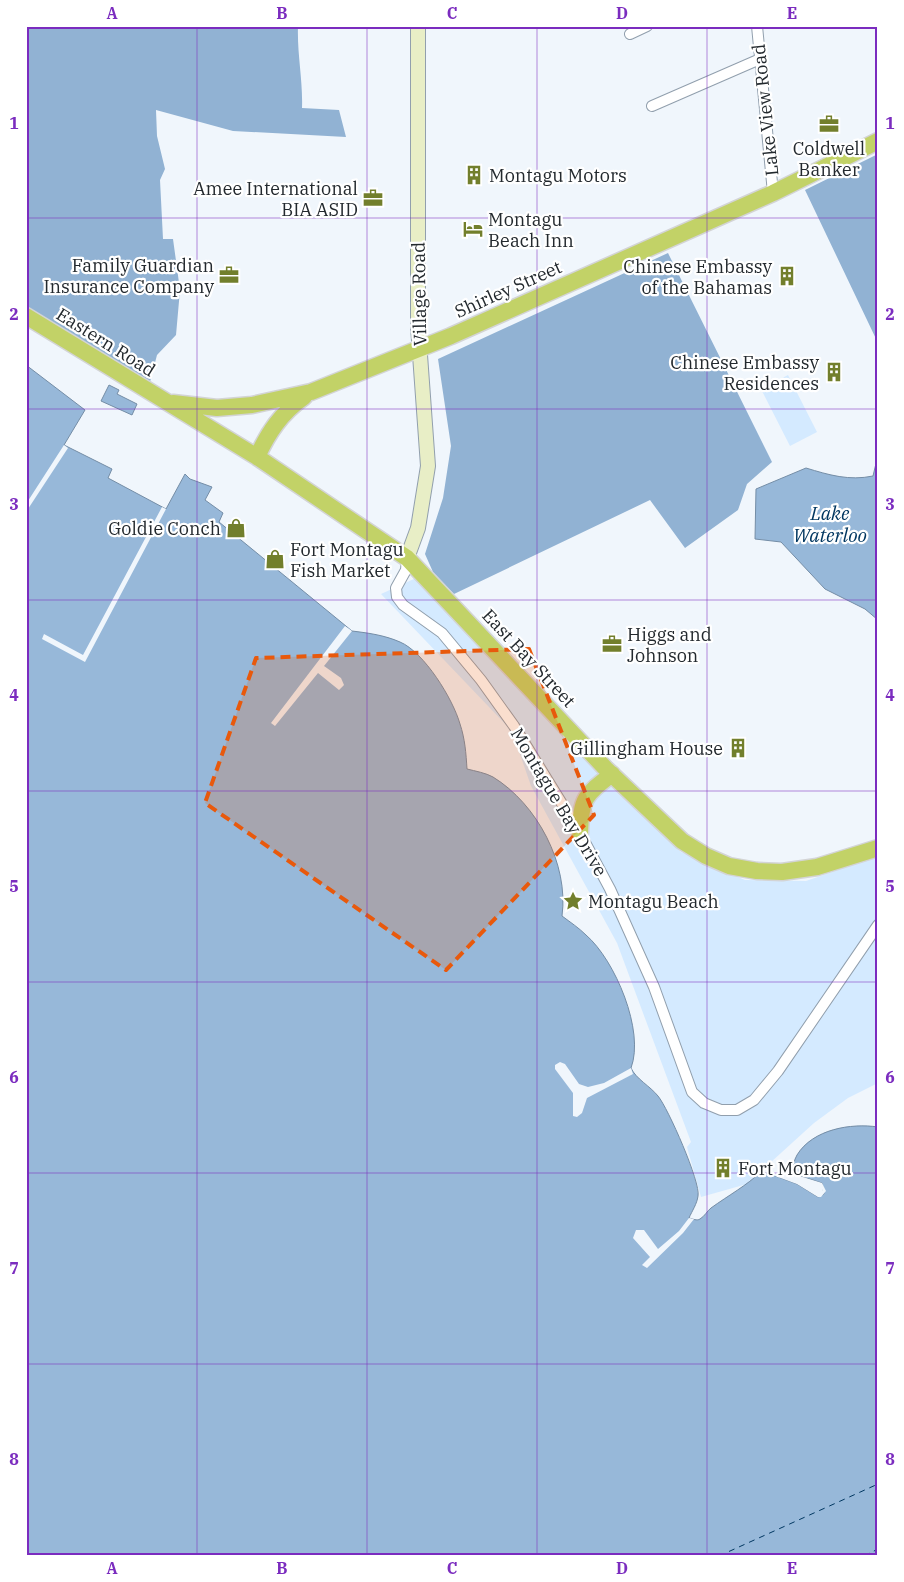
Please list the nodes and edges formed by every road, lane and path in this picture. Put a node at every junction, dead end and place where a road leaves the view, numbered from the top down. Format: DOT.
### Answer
graph roads {
  1 [pos="418,26"];
  2 [pos="647,26"];
  3 [pos="757,26"];
  4 [pos="630,34"];
  5 [pos="760,59"];
  6 [pos="652,106"];
  7 [pos="878,140"];
  8 [pos="773,193"];
  9 [pos="26,316"];
  10 [pos="419,348"];
  11 [pos="311,392"];
  12 [pos="166,402"];
  13 [pos="257,457"];
  14 [pos="407,558"];
  15 [pos="612,774"];
  16 [pos="580,833"];
  17 [pos="878,848"];
  18 [pos="878,925"];
  1 -- 10 [label="main road, Village Road"];
  2 -- 4 [label="street"];
  3 -- 5 [label="street, Lake View Road"];
  5 -- 6 [label="street"];
  5 -- 8 [label="street, Lake View Road"];
  7 -- 8 [label="highway, Shirley Street"];
  8 -- 10 [label="highway, Shirley Street"];
  9 -- 12 [label="highway, Eastern Road"];
  10 -- 11 [label="highway, Shirley Street"];
  10 -- 14 [label="main road, Village Road"];
  11 -- 12 [label="highway, Shirley Street"];
  11 -- 13 [label="highway"];
  12 -- 13 [label="highway, East Bay Street"];
  13 -- 14 [label="highway, East Bay Street"];
  14 -- 15 [label="highway, East Bay Street"];
  14 -- 16 [label="street, Montague Bay Drive"];
  15 -- 16 [label="highway"];
  15 -- 17 [label="highway, East Bay Street"];
  16 -- 18 [label="street, Montague Bay Drive"];
}
